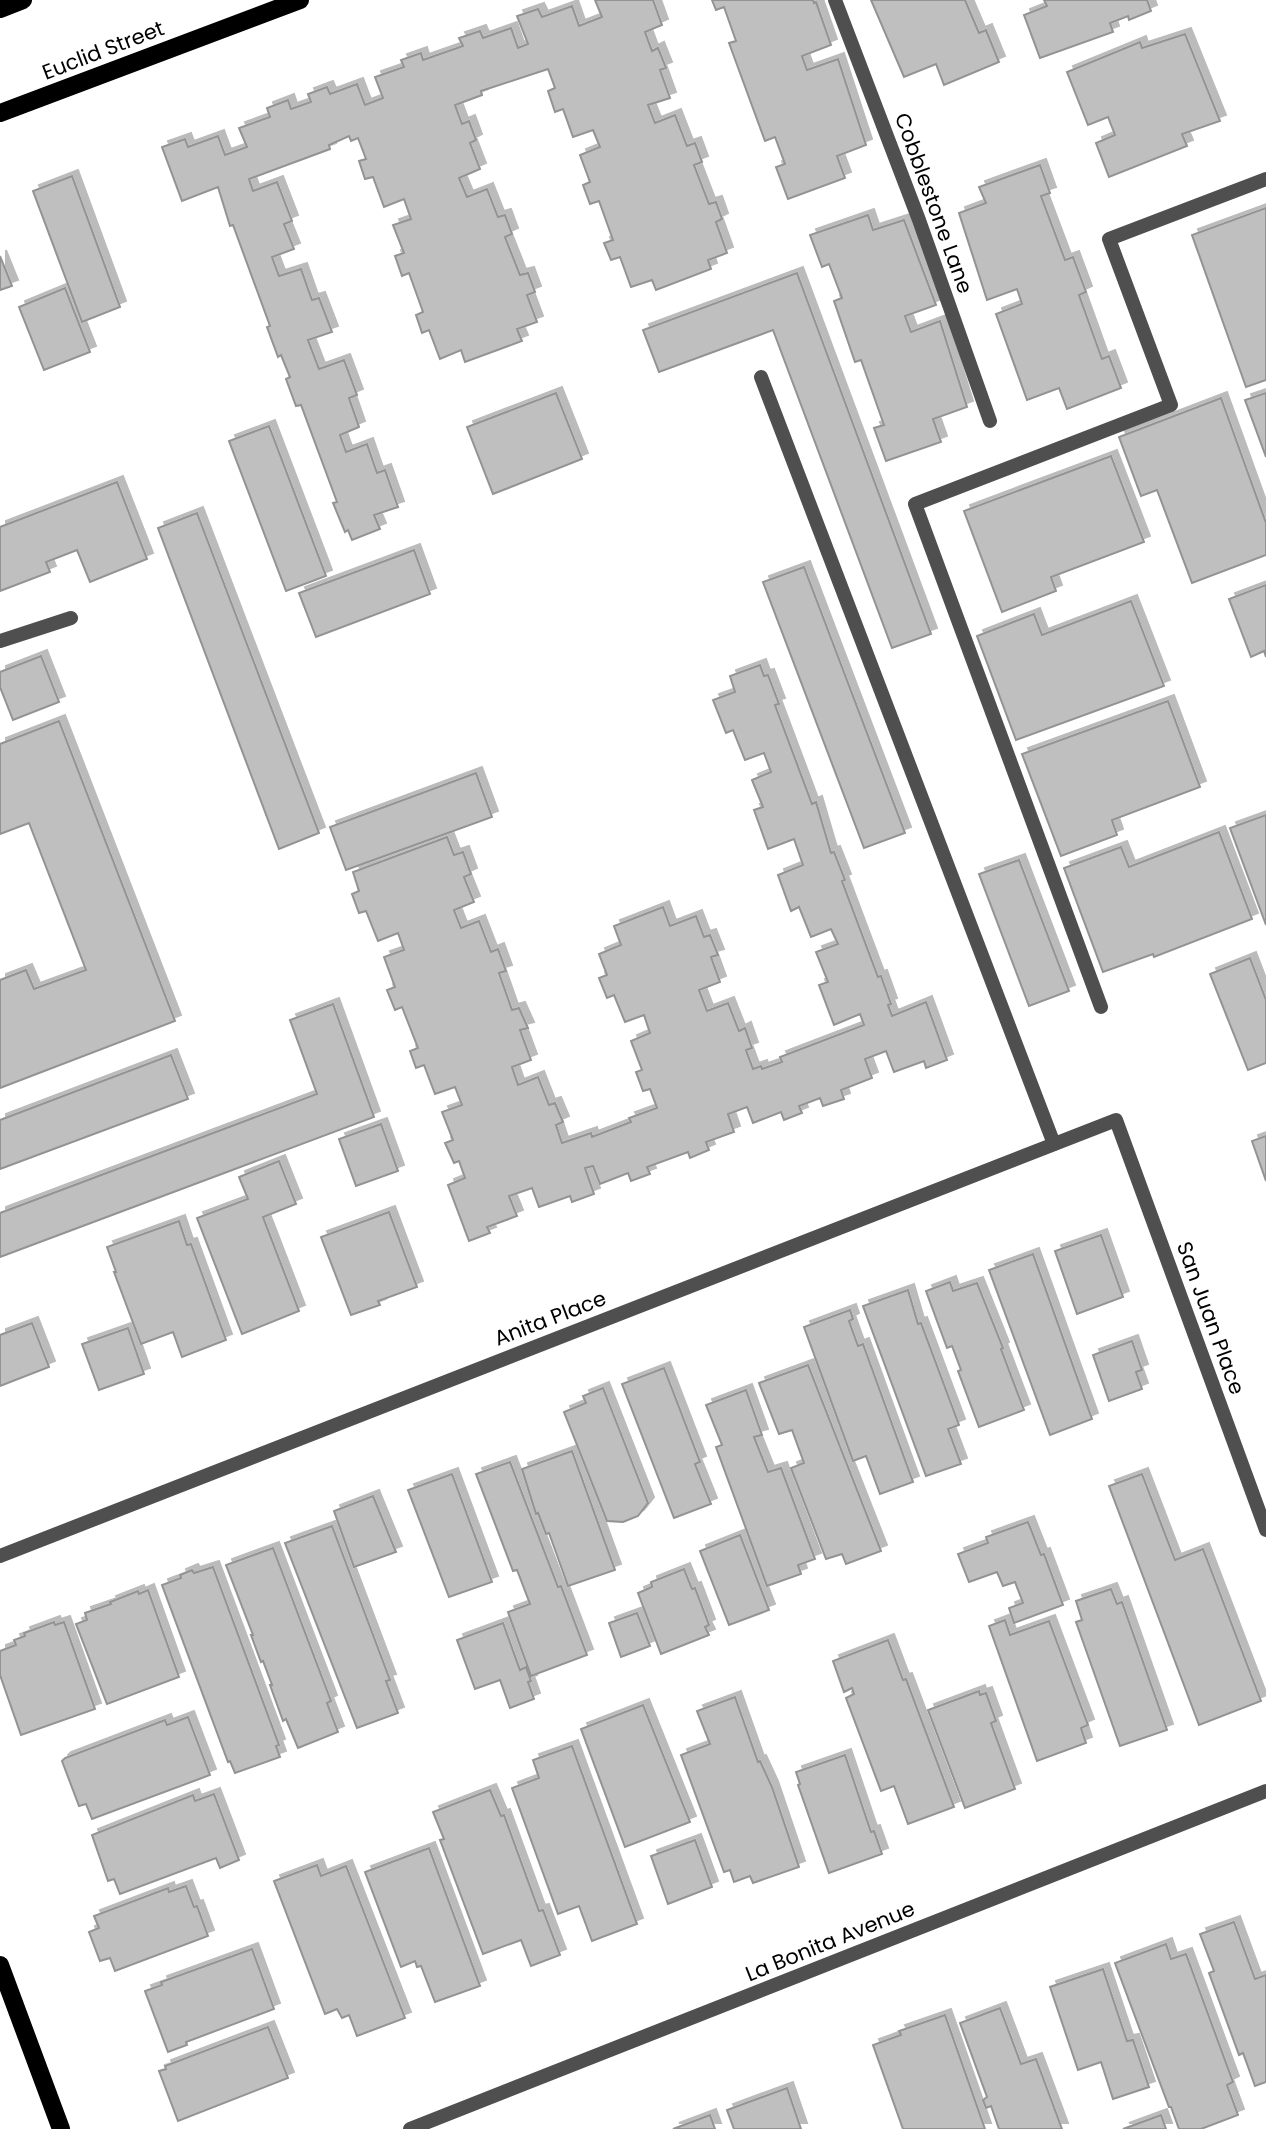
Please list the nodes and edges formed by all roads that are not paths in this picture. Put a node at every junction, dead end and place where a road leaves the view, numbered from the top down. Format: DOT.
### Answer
graph roads {
  1 [pos="23,0"];
  2 [pos="300,0"];
  3 [pos="835,0"];
  4 [pos="0,9"];
  5 [pos="0,113"];
  6 [pos="1266,179"];
  7 [pos="761,377"];
  8 [pos="989,421"];
  9 [pos="71,618"];
  10 [pos="0,641"];
  11 [pos="1101,1007"];
  12 [pos="1116,1120"];
  13 [pos="1054,1144"];
  14 [pos="1266,1530"];
  15 [pos="0,1556"];
  16 [pos="1266,1791"];
  17 [pos="0,1965"];
  18 [pos="61,2129"];
  19 [pos="410,2129"];
  1 -- 4 [label="main road"];
  2 -- 5 [label="main road, Euclid Street"];
  3 -- 8 [label="street, Cobblestone Lane"];
  6 -- 11 [label="street"];
  7 -- 13 [label="street"];
  9 -- 10 [label="street"];
  12 -- 13 [label="street, Anita Place"];
  12 -- 14 [label="street, San Juan Place"];
  13 -- 15 [label="street, Anita Place"];
  16 -- 19 [label="street, La Bonita Avenue"];
  17 -- 18 [label="main road"];
}
